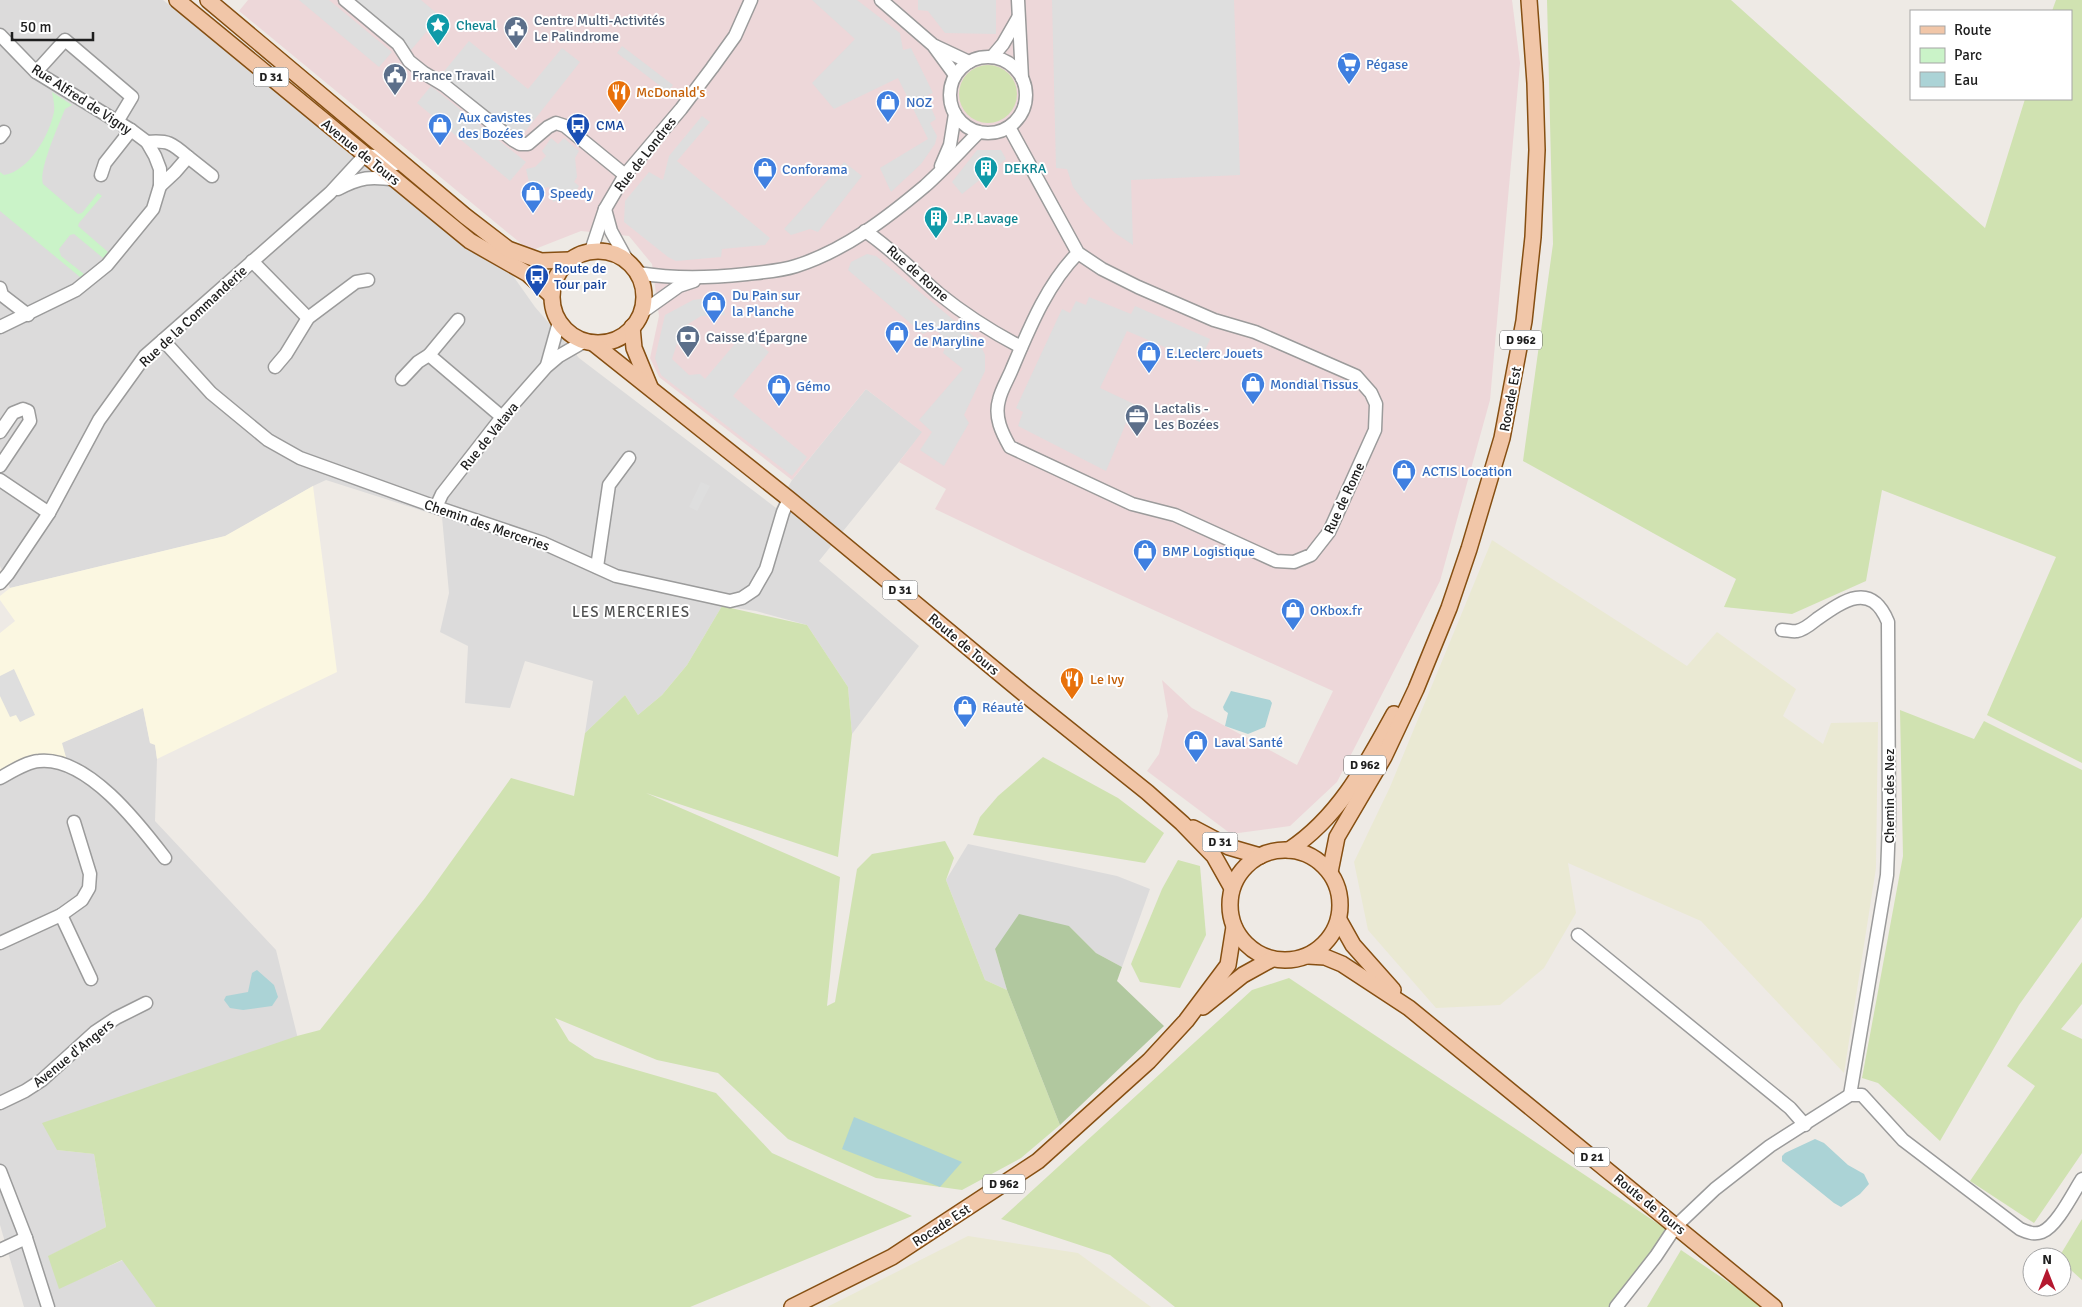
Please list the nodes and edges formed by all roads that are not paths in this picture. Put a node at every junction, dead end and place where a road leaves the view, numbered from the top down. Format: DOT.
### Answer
graph roads {
  1 [pos="177,0"];
  2 [pos="208,0"];
  3 [pos="345,0"];
  4 [pos="751,0"];
  5 [pos="881,0"];
  6 [pos="1018,0"];
  7 [pos="1530,0"];
  8 [pos="1018,18"];
  9 [pos="0,35"];
  10 [pos="933,45"];
  11 [pos="992,57"];
  12 [pos="969,62"];
  13 [pos="36,72"];
  14 [pos="956,75"];
  15 [pos="1022,78"];
  16 [pos="955,114"];
  17 [pos="117,122"];
  18 [pos="1009,127"];
  19 [pos="131,130"];
  20 [pos="979,132"];
  21 [pos="147,142"];
  22 [pos="364,155"];
  23 [pos="188,156"];
  24 [pos="938,173"];
  25 [pos="101,175"];
  26 [pos="625,175"];
  27 [pos="212,176"];
  28 [pos="396,180"];
  29 [pos="160,186"];
  30 [pos="330,194"];
  31 [pos="605,209"];
  32 [pos="465,216"];
  33 [pos="865,232"];
  34 [pos="591,251"];
  35 [pos="1078,253"];
  36 [pos="569,260"];
  37 [pos="252,261"];
  38 [pos="633,267"];
  39 [pos="703,278"];
  40 [pos="368,280"];
  41 [pos="0,288"];
  42 [pos="551,295"];
  43 [pos="641,313"];
  44 [pos="28,315"];
  45 [pos="308,318"];
  46 [pos="458,320"];
  47 [pos="559,322"];
  48 [pos="0,327"];
  49 [pos="632,328"];
  50 [pos="163,340"];
  51 [pos="589,342"];
  52 [pos="1021,347"];
  53 [pos="429,356"];
  54 [pos="275,367"];
  55 [pos="546,367"];
  56 [pos="402,379"];
  57 [pos="652,391"];
  58 [pos="502,417"];
  59 [pos="0,432"];
  60 [pos="629,458"];
  61 [pos="0,466"];
  62 [pos="0,480"];
  63 [pos="789,499"];
  64 [pos="436,507"];
  65 [pos="49,513"];
  66 [pos="597,567"];
  67 [pos="0,584"];
  68 [pos="1782,630"];
  69 [pos="1424,666"];
  70 [pos="0,778"];
  71 [pos="74,822"];
  72 [pos="1182,823"];
  73 [pos="1289,850"];
  74 [pos="1260,856"];
  75 [pos="166,858"];
  76 [pos="1330,872"];
  77 [pos="1232,888"];
  78 [pos="61,915"];
  79 [pos="1339,920"];
  80 [pos="1234,927"];
  81 [pos="1578,935"];
  82 [pos="0,943"];
  83 [pos="1308,956"];
  84 [pos="1272,959"];
  85 [pos="91,979"];
  86 [pos="146,1003"];
  87 [pos="1409,1008"];
  88 [pos="1186,1021"];
  89 [pos="1850,1095"];
  90 [pos="0,1103"];
  91 [pos="1805,1125"];
  92 [pos="0,1170"];
  93 [pos="2082,1179"];
  94 [pos="1676,1226"];
  95 [pos="26,1238"];
  96 [pos="0,1250"];
  97 [pos="48,1307"];
  98 [pos="792,1307"];
  99 [pos="1616,1307"];
  100 [pos="1774,1307"];
  1 -- 22 [label="main road, Avenue de Tours / D 31"];
  2 -- 32 [label="main road, Avenue de Tours"];
  3 -- 26 [label="street"];
  4 -- 26 [label="street, Rue de Londres"];
  5 -- 10 [label="street"];
  6 -- 8 [label="street"];
  7 -- 69 [label="main road, Rocade Est / D 962"];
  8 -- 11 [label="street"];
  8 -- 15 [label="street"];
  9 -- 13 [label="street, Rue Alfred de Vigny"];
  10 -- 12 [label="street"];
  10 -- 14 [label="street"];
  11 -- 12 [label="street"];
  11 -- 15 [label="street"];
  12 -- 14 [label="street"];
  13 -- 17 [label="street, Rue Alfred de Vigny"];
  13 -- 17 [label="street"];
  14 -- 16 [label="street"];
  15 -- 18 [label="street"];
  16 -- 20 [label="street"];
  16 -- 24 [label="street"];
  17 -- 19 [label="street, Rue Alfred de Vigny"];
  18 -- 20 [label="street"];
  18 -- 35 [label="street, Rue de Rome"];
  19 -- 21 [label="street, Rue Alfred de Vigny"];
  19 -- 25 [label="street"];
  20 -- 24 [label="street"];
  21 -- 23 [label="street"];
  21 -- 29 [label="street, Rue Alfred de Vigny"];
  22 -- 28 [label="main road, Avenue de Tours / D 31"];
  22 -- 30 [label="street, Rue de la Commanderie"];
  22 -- 32 [label="street"];
  23 -- 27 [label="street"];
  23 -- 29 [label="street"];
  24 -- 33 [label="street"];
  26 -- 31 [label="street, Rue de Londres"];
  28 -- 30 [label="street, Rue de la Commanderie"];
  28 -- 42 [label="main road, Avenue de Tours / D 31"];
  29 -- 44 [label="street, Rue Alfred de Vigny"];
  30 -- 37 [label="street, Rue de la Commanderie"];
  31 -- 34 [label="street, Rue de Londres"];
  31 -- 38 [label="street"];
  32 -- 36 [label="main road, Avenue de Tours"];
  33 -- 39 [label="street"];
  33 -- 52 [label="street, Rue de Rome"];
  34 -- 36 [label="main road"];
  34 -- 38 [label="main road"];
  35 -- 52 [label="street, Rue de Rome"];
  35 -- 52 [label="street, Rue de Rome"];
  36 -- 42 [label="main road"];
  37 -- 45 [label="street"];
  37 -- 50 [label="street, Rue de la Commanderie"];
  38 -- 39 [label="street"];
  38 -- 43 [label="main road"];
  39 -- 43 [label="street"];
  40 -- 45 [label="street"];
  41 -- 44 [label="street"];
  42 -- 47 [label="main road"];
  43 -- 49 [label="main road"];
  44 -- 48 [label="street, Rue Alfred de Vigny"];
  45 -- 54 [label="street"];
  46 -- 53 [label="street"];
  47 -- 51 [label="main road"];
  47 -- 55 [label="street, Rue de Vatava"];
  49 -- 51 [label="main road"];
  49 -- 57 [label="main road, Route de Tours / D 31"];
  50 -- 64 [label="street, Chemin des Merceries"];
  50 -- 65 [label="street, Rue de la Commanderie"];
  51 -- 55 [label="street, Rue de Vatava"];
  51 -- 57 [label="main road, Route de Tours / D 31"];
  53 -- 56 [label="street"];
  53 -- 58 [label="street"];
  55 -- 58 [label="street, Rue de Vatava"];
  57 -- 63 [label="main road, Route de Tours / D 31"];
  58 -- 64 [label="street, Rue de Vatava"];
  59 -- 61 [label="street"];
  60 -- 66 [label="street"];
  62 -- 65 [label="street"];
  63 -- 66 [label="street, Chemin des Merceries"];
  63 -- 72 [label="main road, Route de Tours / D 31"];
  64 -- 66 [label="street, Chemin des Merceries"];
  65 -- 67 [label="street, Rue de la Commanderie"];
  68 -- 89 [label="street, Chemin des Nez"];
  69 -- 73 [label="main road, Rocade Est / D 962"];
  69 -- 76 [label="main road, Rocade Est / D 962"];
  70 -- 75 [label="street"];
  71 -- 78 [label="street"];
  72 -- 74 [label="main road, Route de Tours / D 31"];
  72 -- 77 [label="main road, Route de Tours / D 31"];
  73 -- 74 [label="main road"];
  73 -- 76 [label="main road"];
  74 -- 77 [label="main road"];
  76 -- 79 [label="main road"];
  77 -- 80 [label="main road"];
  78 -- 82 [label="street"];
  78 -- 85 [label="street"];
  79 -- 83 [label="main road"];
  79 -- 87 [label="main road, Route de Tours / D 21"];
  80 -- 84 [label="main road"];
  80 -- 88 [label="main road, Rocade Est / D 962"];
  81 -- 91 [label="street"];
  83 -- 84 [label="main road"];
  83 -- 87 [label="main road, Route de Tours / D 21"];
  84 -- 88 [label="main road, Rocade Est / D 962"];
  86 -- 90 [label="street, Avenue d'Angers"];
  87 -- 94 [label="main road, Route de Tours / D 21"];
  88 -- 98 [label="main road, Rocade Est / D 962"];
  89 -- 91 [label="street"];
  89 -- 93 [label="street"];
  91 -- 94 [label="street"];
  92 -- 95 [label="street"];
  94 -- 99 [label="street"];
  94 -- 100 [label="main road, Route de Tours / D 21"];
  95 -- 96 [label="street"];
  95 -- 97 [label="street"];
}
